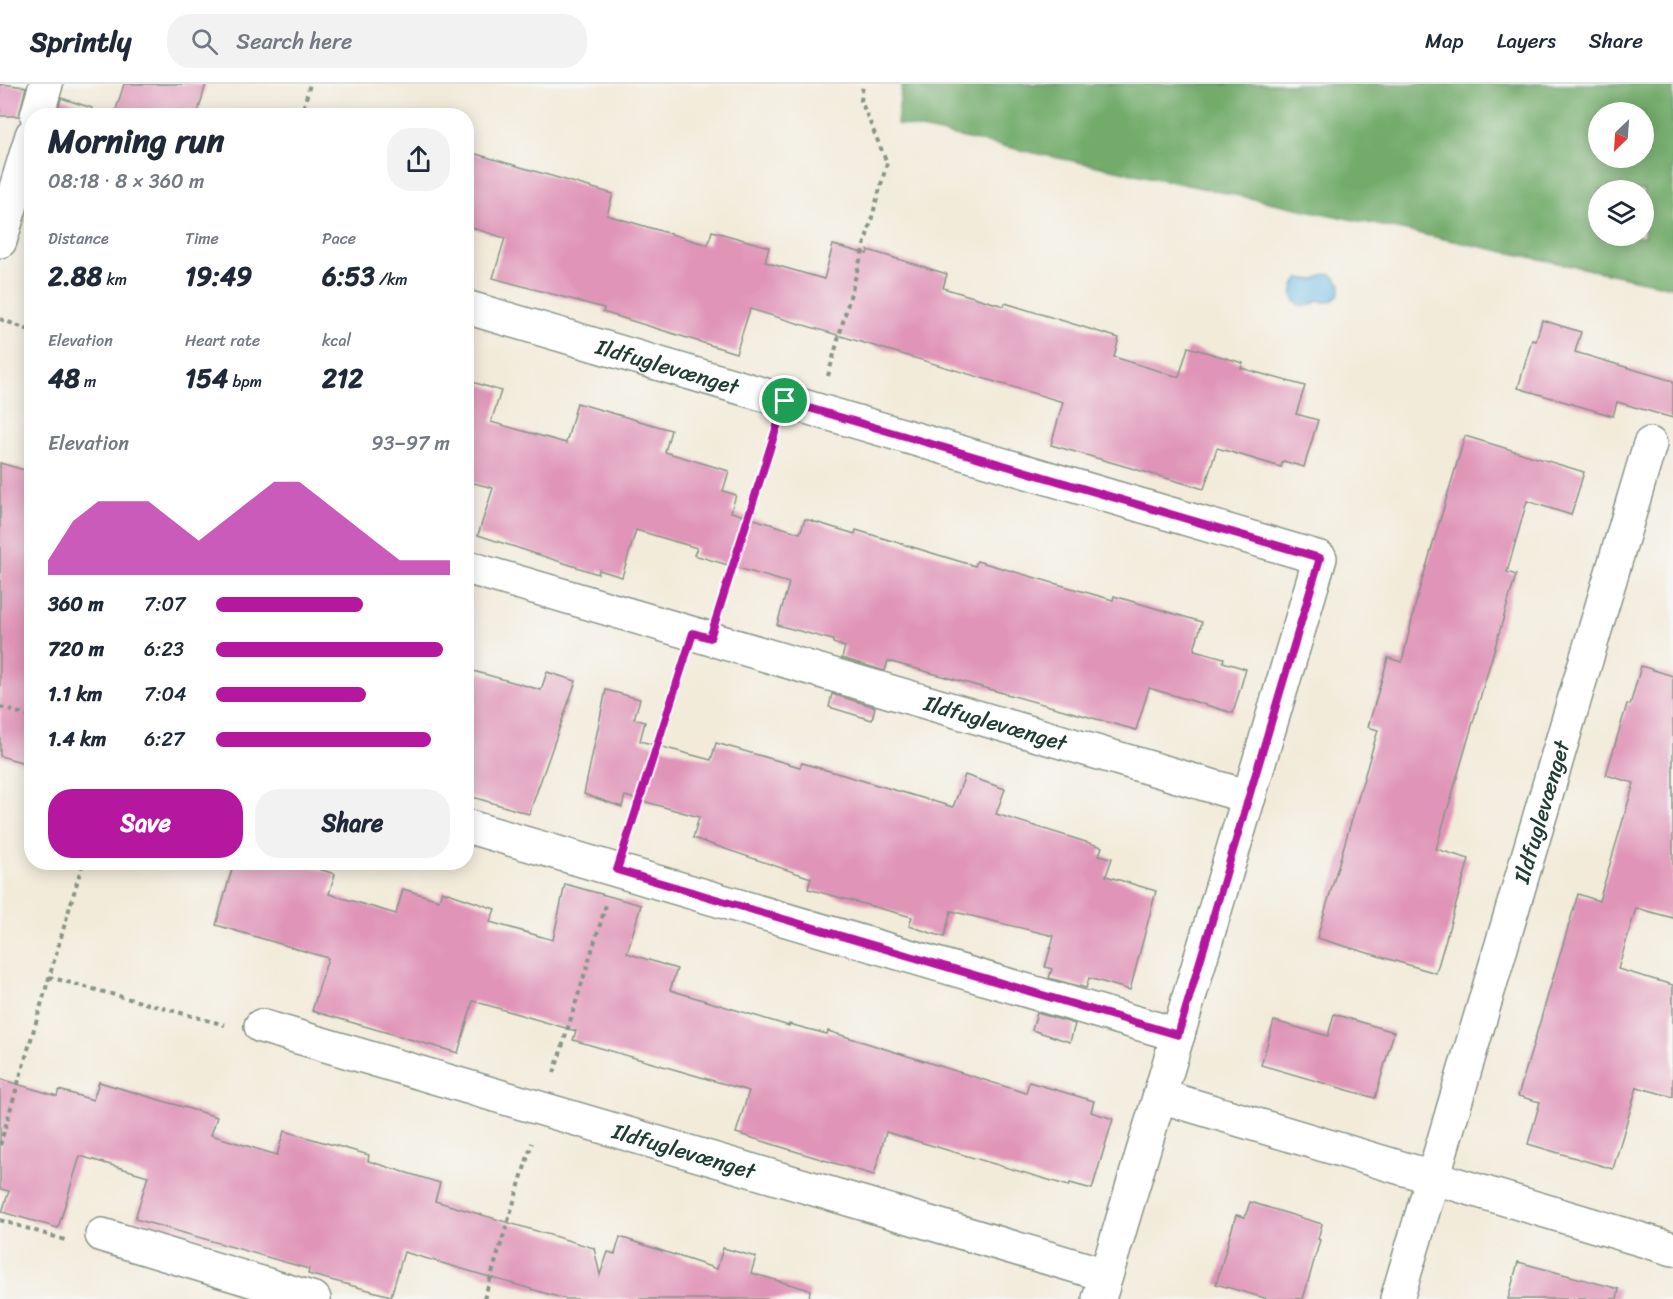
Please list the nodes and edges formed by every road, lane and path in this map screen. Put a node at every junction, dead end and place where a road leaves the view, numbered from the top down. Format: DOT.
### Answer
graph roads {
  1 [pos="46,84"];
  2 [pos="310,84"];
  3 [pos="863,84"];
  4 [pos="39,108"];
  5 [pos="303,108"];
  6 [pos="24,159"];
  7 [pos="3,222"];
  8 [pos="474,309"];
  9 [pos="0,319"];
  10 [pos="24,328"];
  11 [pos="785,401"];
  12 [pos="818,410"];
  13 [pos="1650,444"];
  14 [pos="474,569"];
  15 [pos="701,635"];
  16 [pos="0,707"];
  17 [pos="24,714"];
  18 [pos="1249,797"];
  19 [pos="474,828"];
  20 [pos="81,870"];
  21 [pos="617,870"];
  22 [pos="49,977"];
  23 [pos="261,1026"];
  24 [pos="1178,1035"];
  25 [pos="1160,1096"];
  26 [pos="543,1108"];
  27 [pos="0,1145"];
  28 [pos="1433,1177"];
  29 [pos="0,1220"];
  30 [pos="102,1235"];
  31 [pos="1673,1249"];
  32 [pos="1103,1287"];
  33 [pos="314,1299"];
  34 [pos="484,1299"];
  35 [pos="1397,1299"];
  1 -- 4 [label="street"];
  2 -- 5 [label="path"];
  3 -- 12 [label="path"];
  6 -- 7 [label="street"];
  8 -- 11 [label="street, Ildfuglevænget"];
  9 -- 10 [label="path"];
  11 -- 12 [label="street, Ildfuglevænget"];
  11 -- 15 [label="path"];
  12 -- 18 [label="street, Ildfuglevænget"];
  13 -- 28 [label="street, Ildfuglevænget"];
  14 -- 15 [label="street, Ildfuglevænget"];
  15 -- 18 [label="street, Ildfuglevænget"];
  15 -- 21 [label="path"];
  16 -- 17 [label="path"];
  18 -- 24 [label="street, Ildfuglevænget"];
  19 -- 21 [label="street"];
  20 -- 22 [label="path"];
  21 -- 24 [label="street"];
  21 -- 26 [label="path"];
  22 -- 23 [label="path"];
  22 -- 27 [label="path"];
  23 -- 26 [label="street, Ildfuglevænget"];
  24 -- 25 [label="street, Ildfuglevænget"];
  25 -- 28 [label="street"];
  25 -- 32 [label="street, Ildfuglevænget"];
  26 -- 32 [label="street, Ildfuglevænget"];
  26 -- 34 [label="path"];
  28 -- 31 [label="street"];
  28 -- 35 [label="street, Ildfuglevænget"];
  29 -- 30 [label="path"];
  30 -- 33 [label="street"];
}
